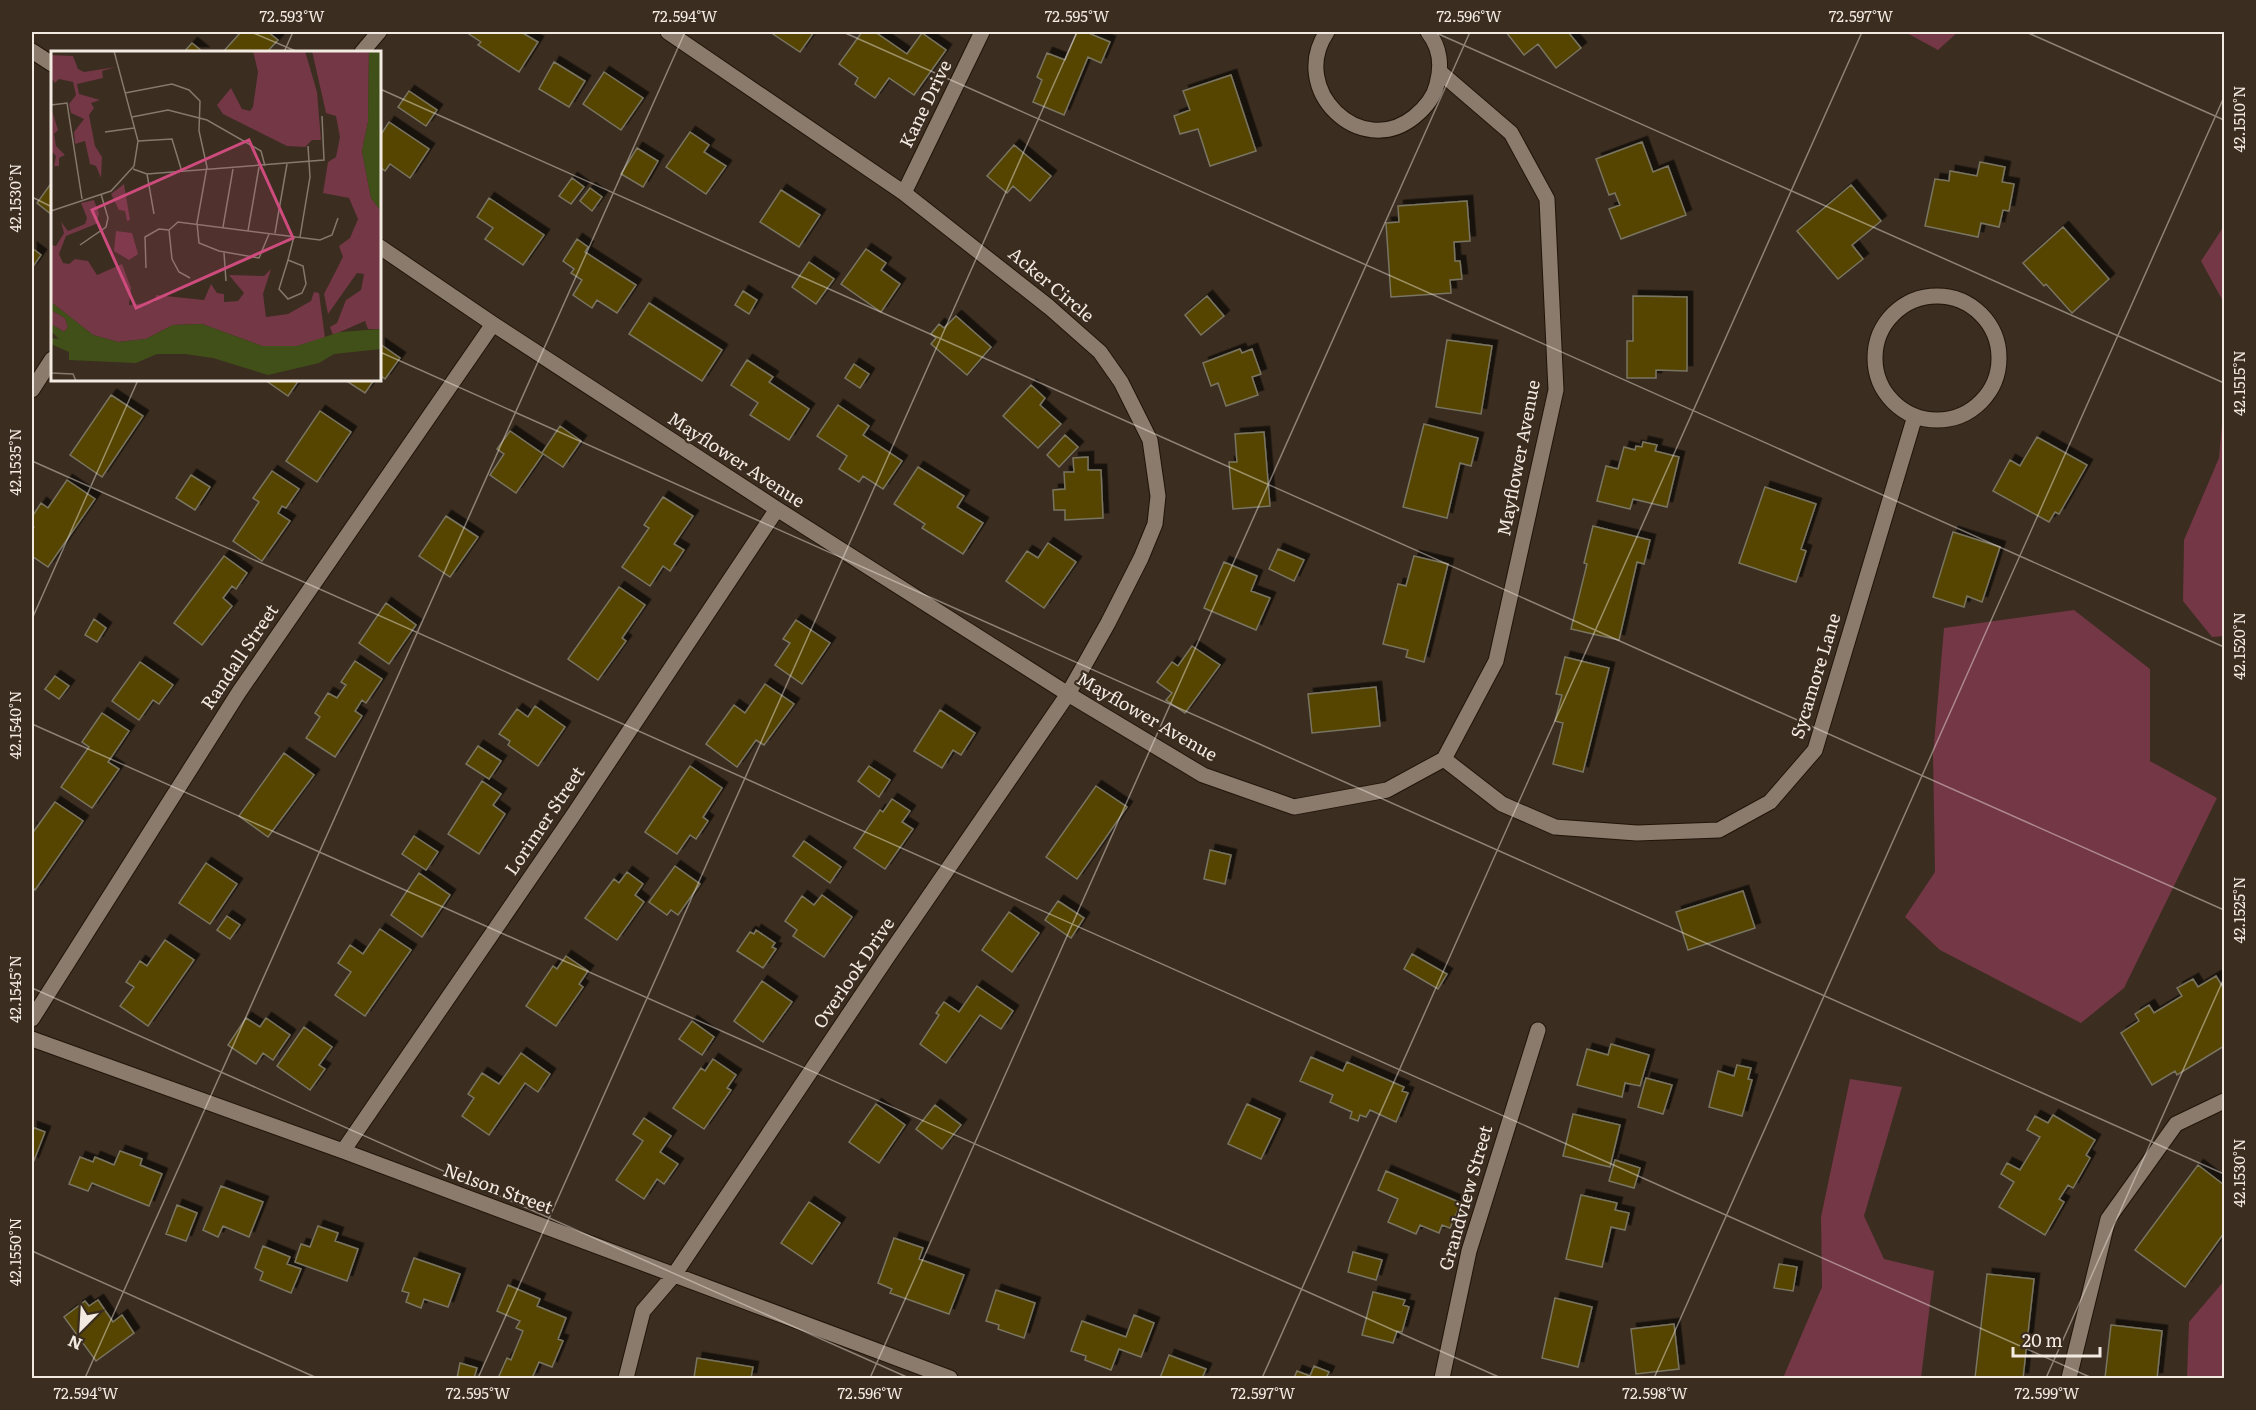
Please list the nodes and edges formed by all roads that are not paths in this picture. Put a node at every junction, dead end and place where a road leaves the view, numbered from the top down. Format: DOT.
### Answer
graph roads {
  1 [pos="379,32"];
  2 [pos="668,32"];
  3 [pos="982,32"];
  4 [pos="1327,32"];
  5 [pos="1428,32"];
  6 [pos="32,51"];
  7 [pos="363,51"];
  8 [pos="51,63"];
  9 [pos="1440,72"];
  10 [pos="904,193"];
  11 [pos="381,248"];
  12 [pos="493,324"];
  13 [pos="51,361"];
  14 [pos="32,390"];
  15 [pos="1915,416"];
  16 [pos="777,509"];
  17 [pos="1068,694"];
  18 [pos="1444,759"];
  19 [pos="32,1019"];
  20 [pos="1538,1030"];
  21 [pos="32,1039"];
  22 [pos="2224,1101"];
  23 [pos="343,1151"];
  24 [pos="674,1275"];
  25 [pos="626,1378"];
  26 [pos="950,1378"];
  27 [pos="1442,1378"];
  28 [pos="2069,1378"];
  1 -- 7 [label="street"];
  2 -- 10 [label="street, Acker Circle"];
  3 -- 10 [label="street, Kane Drive"];
  4 -- 9 [label="street"];
  5 -- 9 [label="street"];
  6 -- 8 [label="street"];
  9 -- 18 [label="street, Mayflower Avenue"];
  10 -- 17 [label="street, Acker Circle"];
  11 -- 12 [label="street, Mayflower Avenue"];
  12 -- 16 [label="street, Mayflower Avenue"];
  12 -- 19 [label="street, Randall Street"];
  13 -- 14 [label="street"];
  15 -- 15 [label="street"];
  15 -- 18 [label="street, Sycamore Lane"];
  16 -- 17 [label="street, Mayflower Avenue"];
  16 -- 23 [label="street, Lorimer Street"];
  17 -- 18 [label="street, Mayflower Avenue"];
  17 -- 24 [label="street, Overlook Drive"];
  20 -- 27 [label="street, Grandview Street"];
  21 -- 23 [label="street, Nelson Street"];
  22 -- 28 [label="street"];
  23 -- 24 [label="street, Nelson Street"];
  24 -- 25 [label="street, Overlook Drive"];
  24 -- 26 [label="street, Nelson Street"];
}
